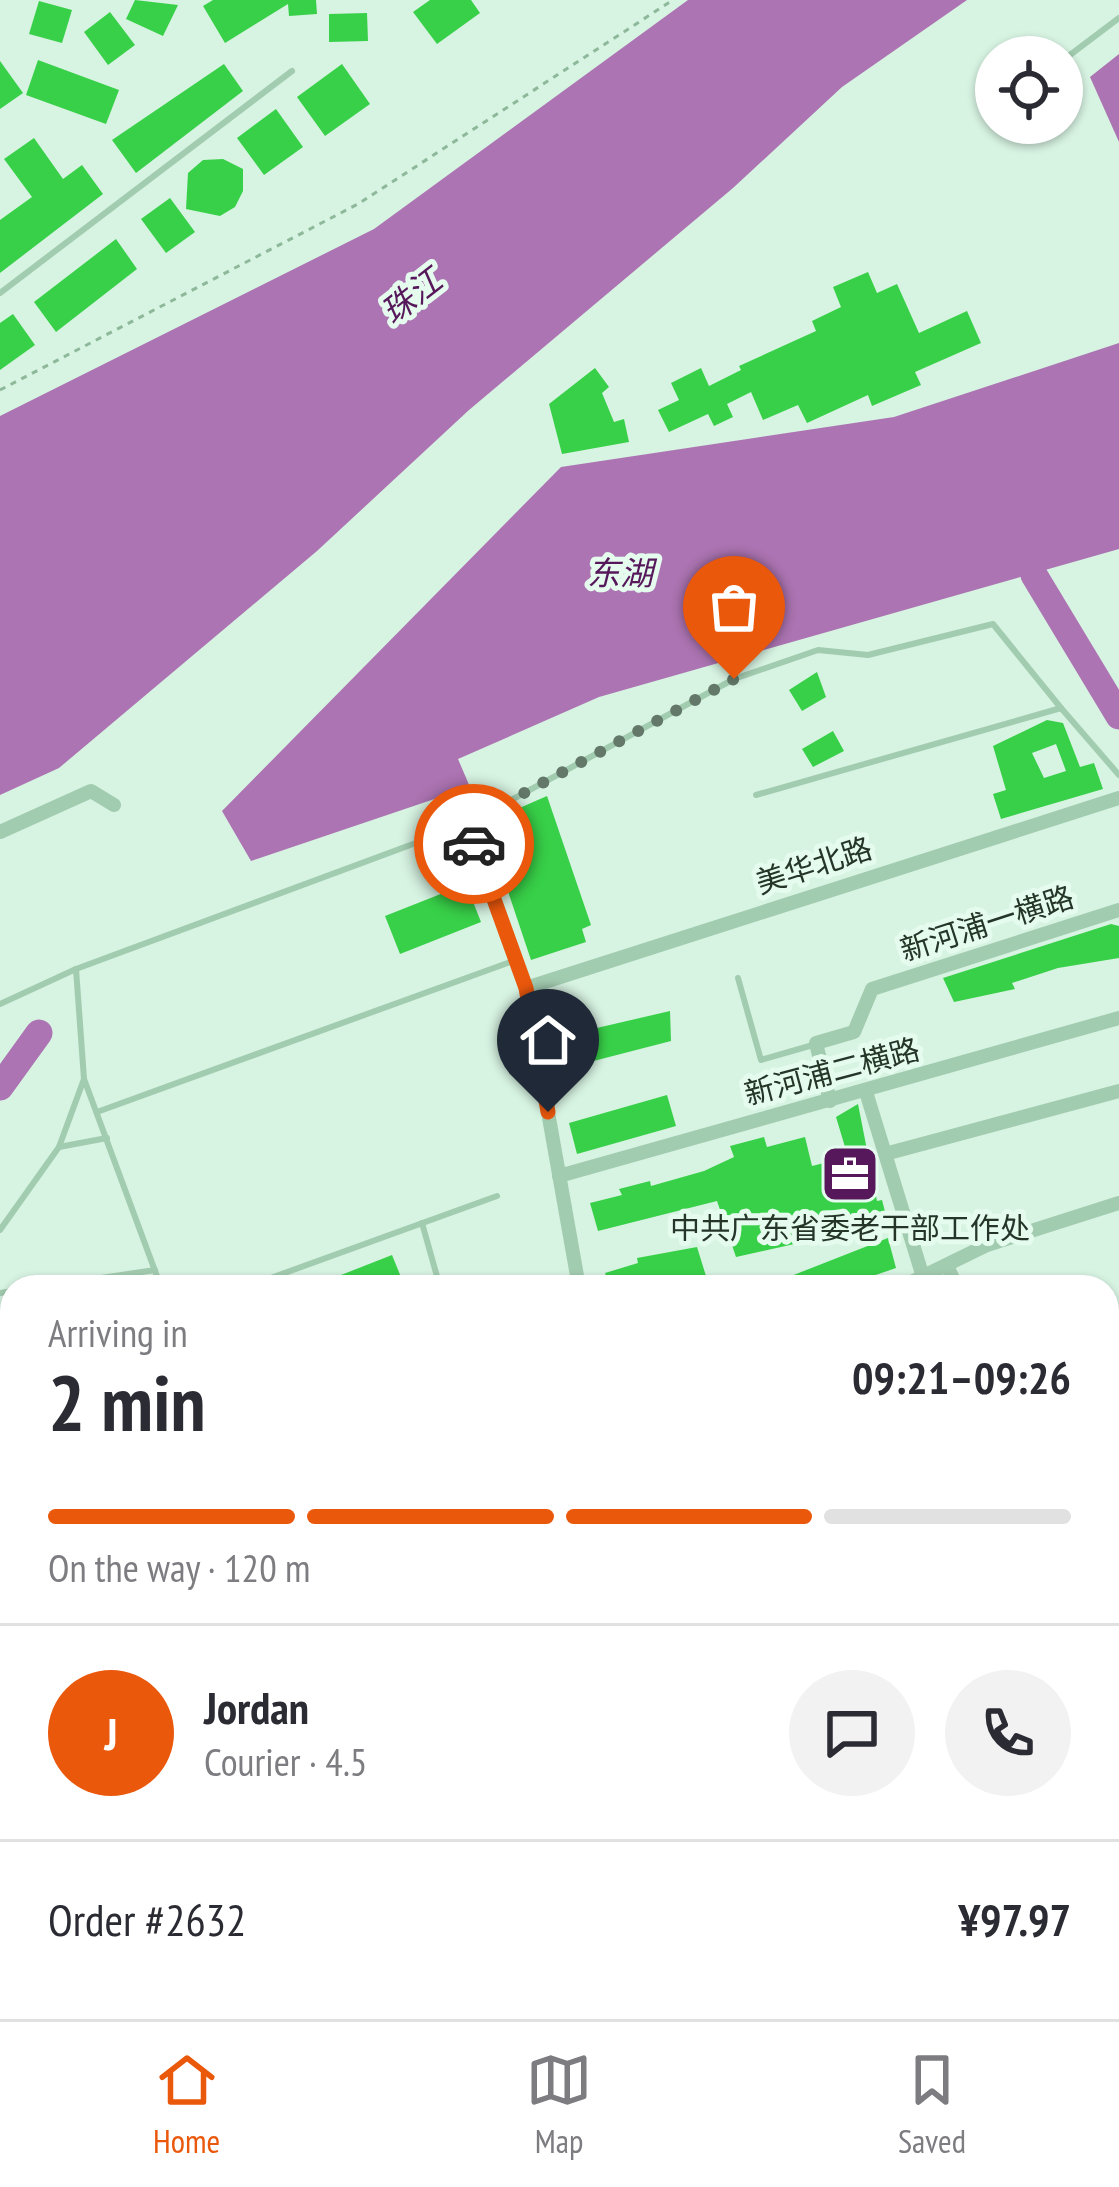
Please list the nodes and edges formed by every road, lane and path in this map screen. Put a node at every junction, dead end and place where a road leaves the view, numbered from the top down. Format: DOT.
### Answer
graph roads {
  1 [pos="673,0"];
  2 [pos="1119,18"];
  3 [pos="1083,45"];
  4 [pos="292,71"];
  5 [pos="0,293"];
  6 [pos="0,390"];
  7 [pos="1060,708"];
  8 [pos="1119,775"];
  9 [pos="756,795"];
  10 [pos="1119,798"];
  11 [pos="114,805"];
  12 [pos="467,824"];
  13 [pos="0,832"];
  14 [pos="1119,910"];
  15 [pos="513,961"];
  16 [pos="76,969"];
  17 [pos="739,978"];
  18 [pos="526,988"];
  19 [pos="0,1004"];
  20 [pos="1119,1018"];
  21 [pos="816,1043"];
  22 [pos="84,1079"];
  23 [pos="1119,1091"];
  24 [pos="866,1092"];
  25 [pos="830,1101"];
  26 [pos="97,1112"];
  27 [pos="107,1138"];
  28 [pos="58,1147"];
  29 [pos="885,1154"];
  30 [pos="559,1175"];
  31 [pos="497,1196"];
  32 [pos="1119,1203"];
  33 [pos="422,1223"];
  34 [pos="0,1230"];
  35 [pos="947,1266"];
  36 [pos="155,1270"];
  37 [pos="121,1275"];
  38 [pos="157,1275"];
  39 [pos="279,1275"];
  40 [pos="437,1275"];
  41 [pos="577,1275"];
  42 [pos="922,1275"];
  43 [pos="927,1275"];
  44 [pos="951,1275"];
  1 -- 6 [label="path"];
  2 -- 3 [label="lane"];
  4 -- 5 [label="lane"];
  7 -- 8 [label="lane"];
  7 -- 9 [label="lane"];
  7 -- 12 [label="lane"];
  10 -- 18 [label="street, 美华北路"];
  11 -- 13 [label="street"];
  12 -- 15 [label="lane"];
  12 -- 16 [label="lane"];
  14 -- 21 [label="street, 新河浦一横路"];
  15 -- 18 [label="lane"];
  15 -- 26 [label="lane"];
  16 -- 19 [label="lane"];
  16 -- 22 [label="lane"];
  17 -- 21 [label="lane"];
  18 -- 30 [label="street"];
  20 -- 24 [label="street, 新河浦二横路"];
  21 -- 25 [label="street"];
  22 -- 26 [label="lane"];
  22 -- 28 [label="lane"];
  23 -- 29 [label="street"];
  24 -- 25 [label="street, 新河浦二横路"];
  24 -- 29 [label="street"];
  25 -- 30 [label="street, 新河浦二横路"];
  26 -- 27 [label="lane"];
  27 -- 28 [label="lane"];
  27 -- 36 [label="lane"];
  28 -- 34 [label="lane"];
  29 -- 42 [label="street"];
  30 -- 41 [label="street"];
  31 -- 33 [label="lane"];
  32 -- 35 [label="street"];
  33 -- 39 [label="lane"];
  33 -- 40 [label="lane"];
  35 -- 43 [label="street"];
  35 -- 44 [label="street"];
  36 -- 37 [label="lane"];
  36 -- 38 [label="lane"];
}
